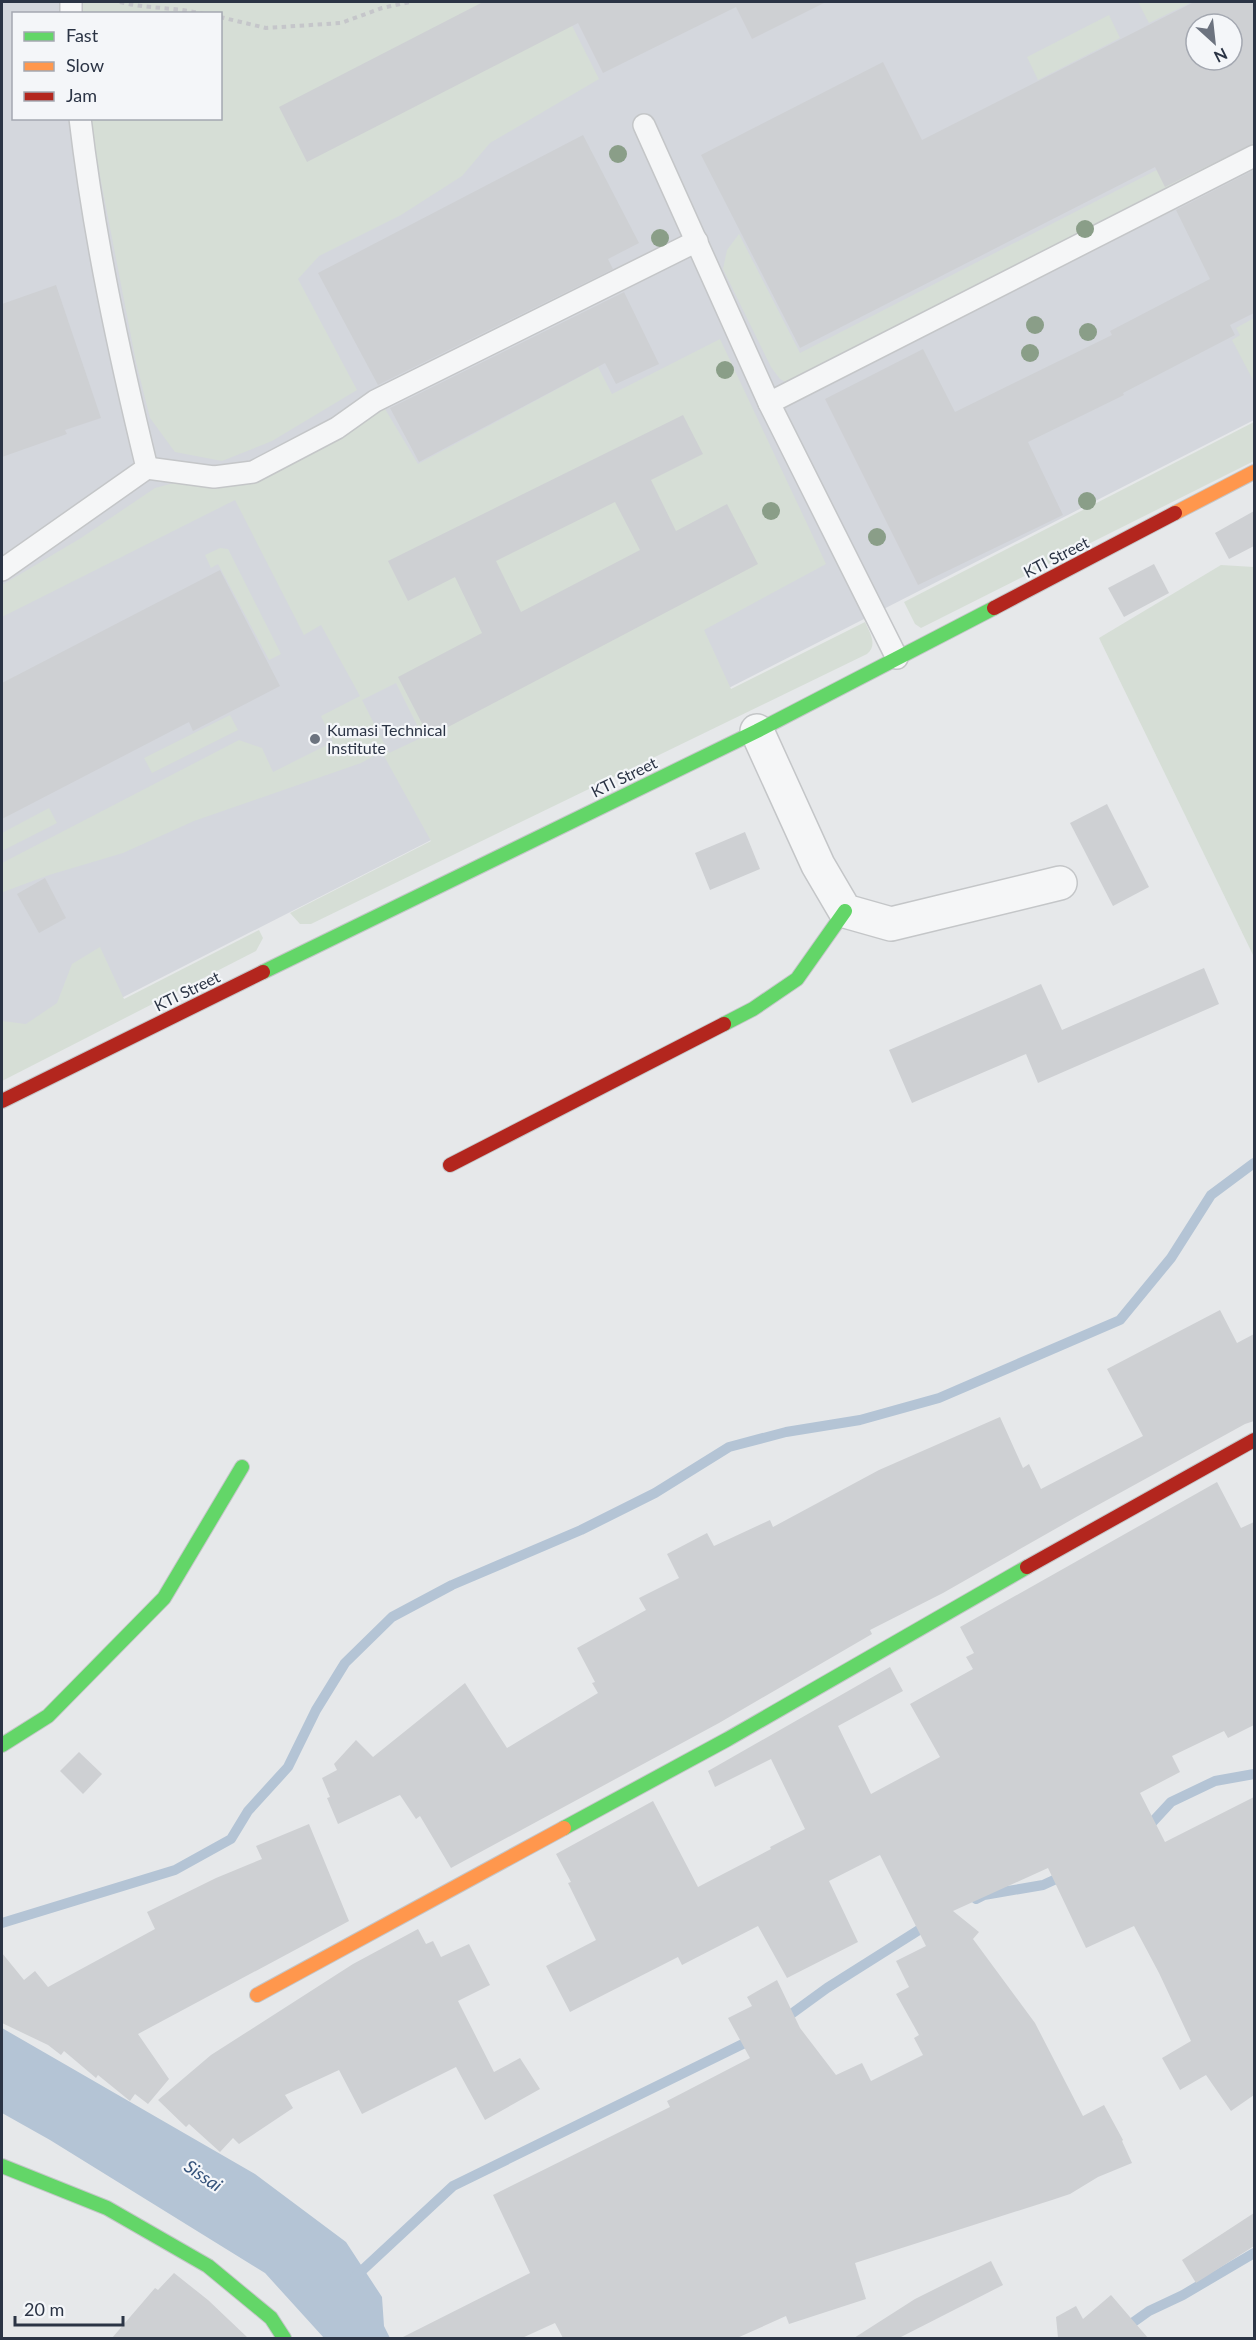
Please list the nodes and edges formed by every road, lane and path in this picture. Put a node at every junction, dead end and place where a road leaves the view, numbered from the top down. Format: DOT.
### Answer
graph roads {
  1 [pos="120,2"];
  2 [pos="410,2"];
  3 [pos="196,12"];
  4 [pos="222,18"];
  5 [pos="80,120"];
  6 [pos="644,125"];
  7 [pos="1254,156"];
  8 [pos="697,241"];
  9 [pos="769,403"];
  10 [pos="147,468"];
  11 [pos="1254,472"];
  12 [pos="2,570"];
  13 [pos="897,658"];
  14 [pos="757,731"];
  15 [pos="1060,883"];
  16 [pos="845,911"];
  17 [pos="2,1101"];
  18 [pos="450,1165"];
  19 [pos="1254,1440"];
  20 [pos="242,1467"];
  21 [pos="2,1745"];
  22 [pos="257,1995"];
  23 [pos="2,2166"];
  24 [pos="284,2338"];
  1 -- 3 [label="path"];
  2 -- 4 [label="path"];
  5 -- 10 [label="lane"];
  6 -- 8 [label="lane"];
  7 -- 9 [label="lane"];
  8 -- 9 [label="lane"];
  8 -- 10 [label="lane"];
  9 -- 13 [label="lane"];
  10 -- 12 [label="lane"];
  11 -- 13 [label="street, KTI Street"];
  13 -- 14 [label="street, KTI Street"];
  14 -- 16 [label="street"];
  14 -- 17 [label="street, KTI Street"];
  15 -- 16 [label="street"];
  16 -- 18 [label="street"];
  19 -- 22 [label="street"];
  20 -- 21 [label="street"];
  23 -- 24 [label="street"];
}
